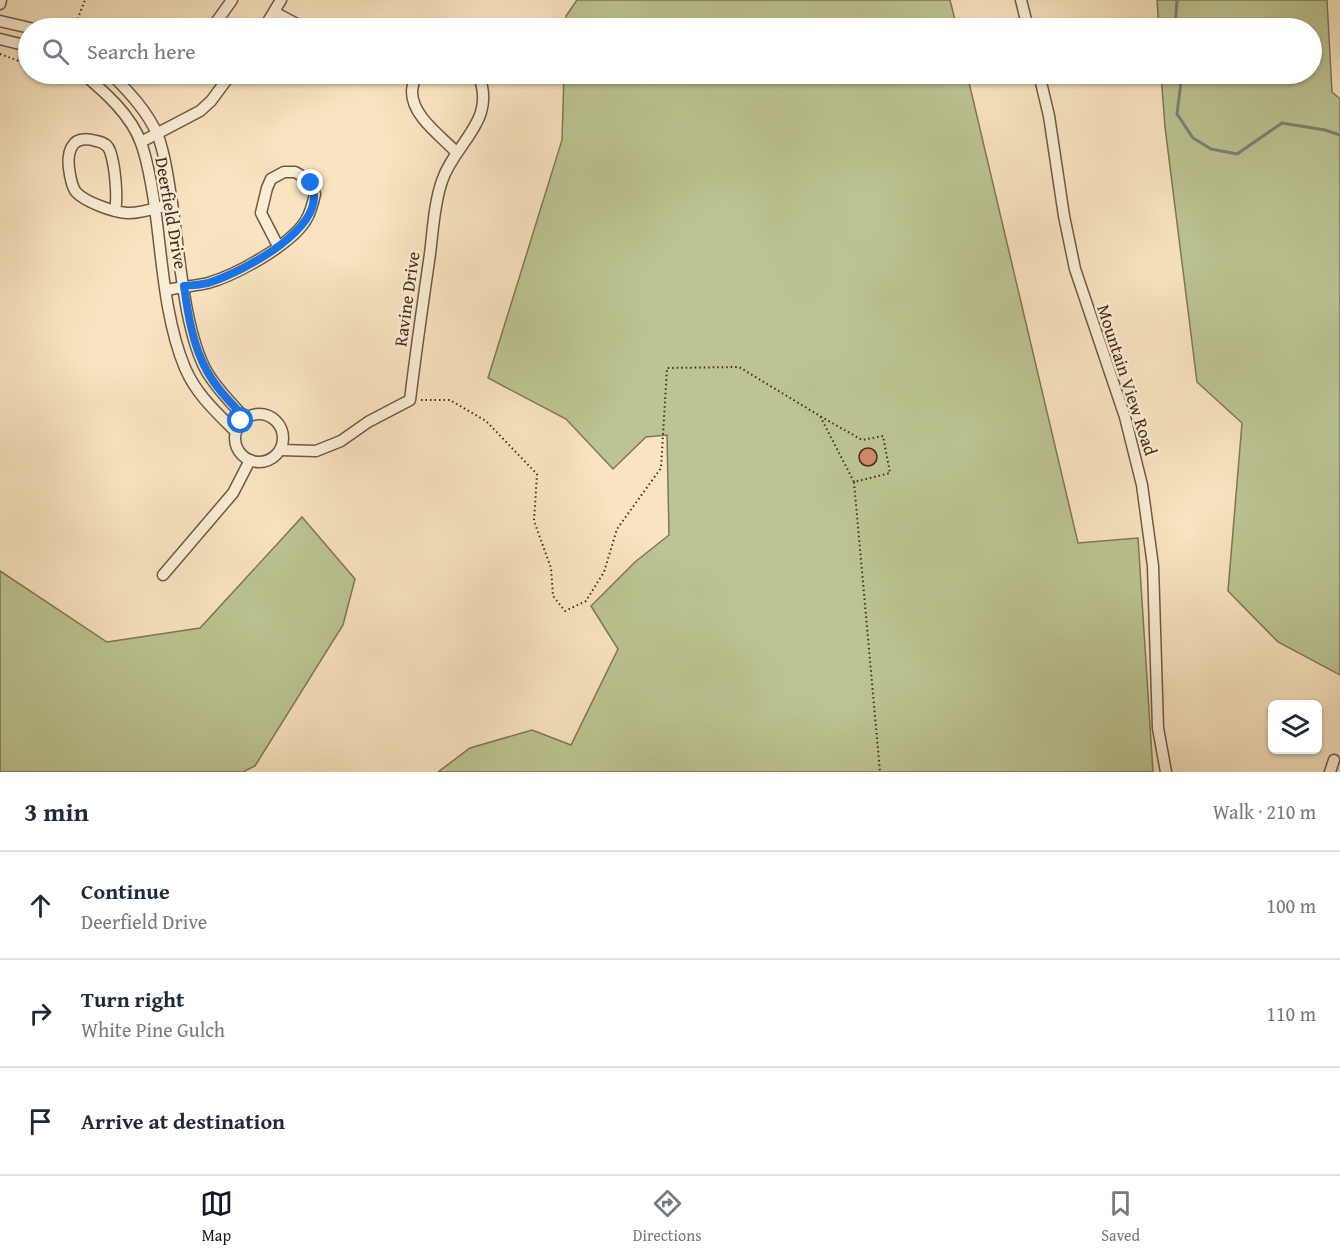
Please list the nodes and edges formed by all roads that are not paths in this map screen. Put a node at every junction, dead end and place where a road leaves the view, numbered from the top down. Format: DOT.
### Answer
graph roads {
  1 [pos="232,0"];
  2 [pos="1022,0"];
  3 [pos="276,4"];
  4 [pos="219,18"];
  5 [pos="269,18"];
  6 [pos="292,18"];
  7 [pos="1026,18"];
  8 [pos="0,21"];
  9 [pos="18,25"];
  10 [pos="0,39"];
  11 [pos="18,44"];
  12 [pos="97,84"];
  13 [pos="120,84"];
  14 [pos="221,84"];
  15 [pos="414,84"];
  16 [pos="482,84"];
  17 [pos="1041,84"];
  18 [pos="157,134"];
  19 [pos="141,142"];
  20 [pos="456,152"];
  21 [pos="172,204"];
  22 [pos="155,208"];
  23 [pos="115,211"];
  24 [pos="278,246"];
  25 [pos="184,286"];
  26 [pos="167,290"];
  27 [pos="245,418"];
  28 [pos="236,432"];
  29 [pos="280,450"];
  30 [pos="250,460"];
  31 [pos="163,575"];
  32 [pos="1334,760"];
  33 [pos="1166,772"];
  34 [pos="1330,772"];
  1 -- 4 [label="street"];
  2 -- 7 [label="street"];
  3 -- 5 [label="street"];
  3 -- 6 [label="street"];
  8 -- 9 [label="street"];
  10 -- 11 [label="street"];
  12 -- 19 [label="street, Deerfield Drive"];
  13 -- 18 [label="street, Deerfield Drive"];
  14 -- 18 [label="street"];
  15 -- 20 [label="street"];
  16 -- 20 [label="street, Ravine Drive"];
  17 -- 33 [label="street, Mountain View Road"];
  18 -- 19 [label="street"];
  18 -- 21 [label="street, Deerfield Drive"];
  19 -- 22 [label="street, Deerfield Drive"];
  20 -- 29 [label="street, Ravine Drive"];
  21 -- 22 [label="street"];
  21 -- 25 [label="street, Deerfield Drive"];
  22 -- 23 [label="street"];
  22 -- 26 [label="street, Deerfield Drive"];
  23 -- 23 [label="street"];
  24 -- 24 [label="street"];
  24 -- 25 [label="street"];
  25 -- 26 [label="street"];
  25 -- 27 [label="street, Deerfield Drive"];
  26 -- 28 [label="street, Deerfield Drive"];
  27 -- 28 [label="street"];
  27 -- 29 [label="street"];
  28 -- 30 [label="street, Deerfield Drive"];
  29 -- 30 [label="street"];
  30 -- 31 [label="street"];
  32 -- 34 [label="street"];
}
